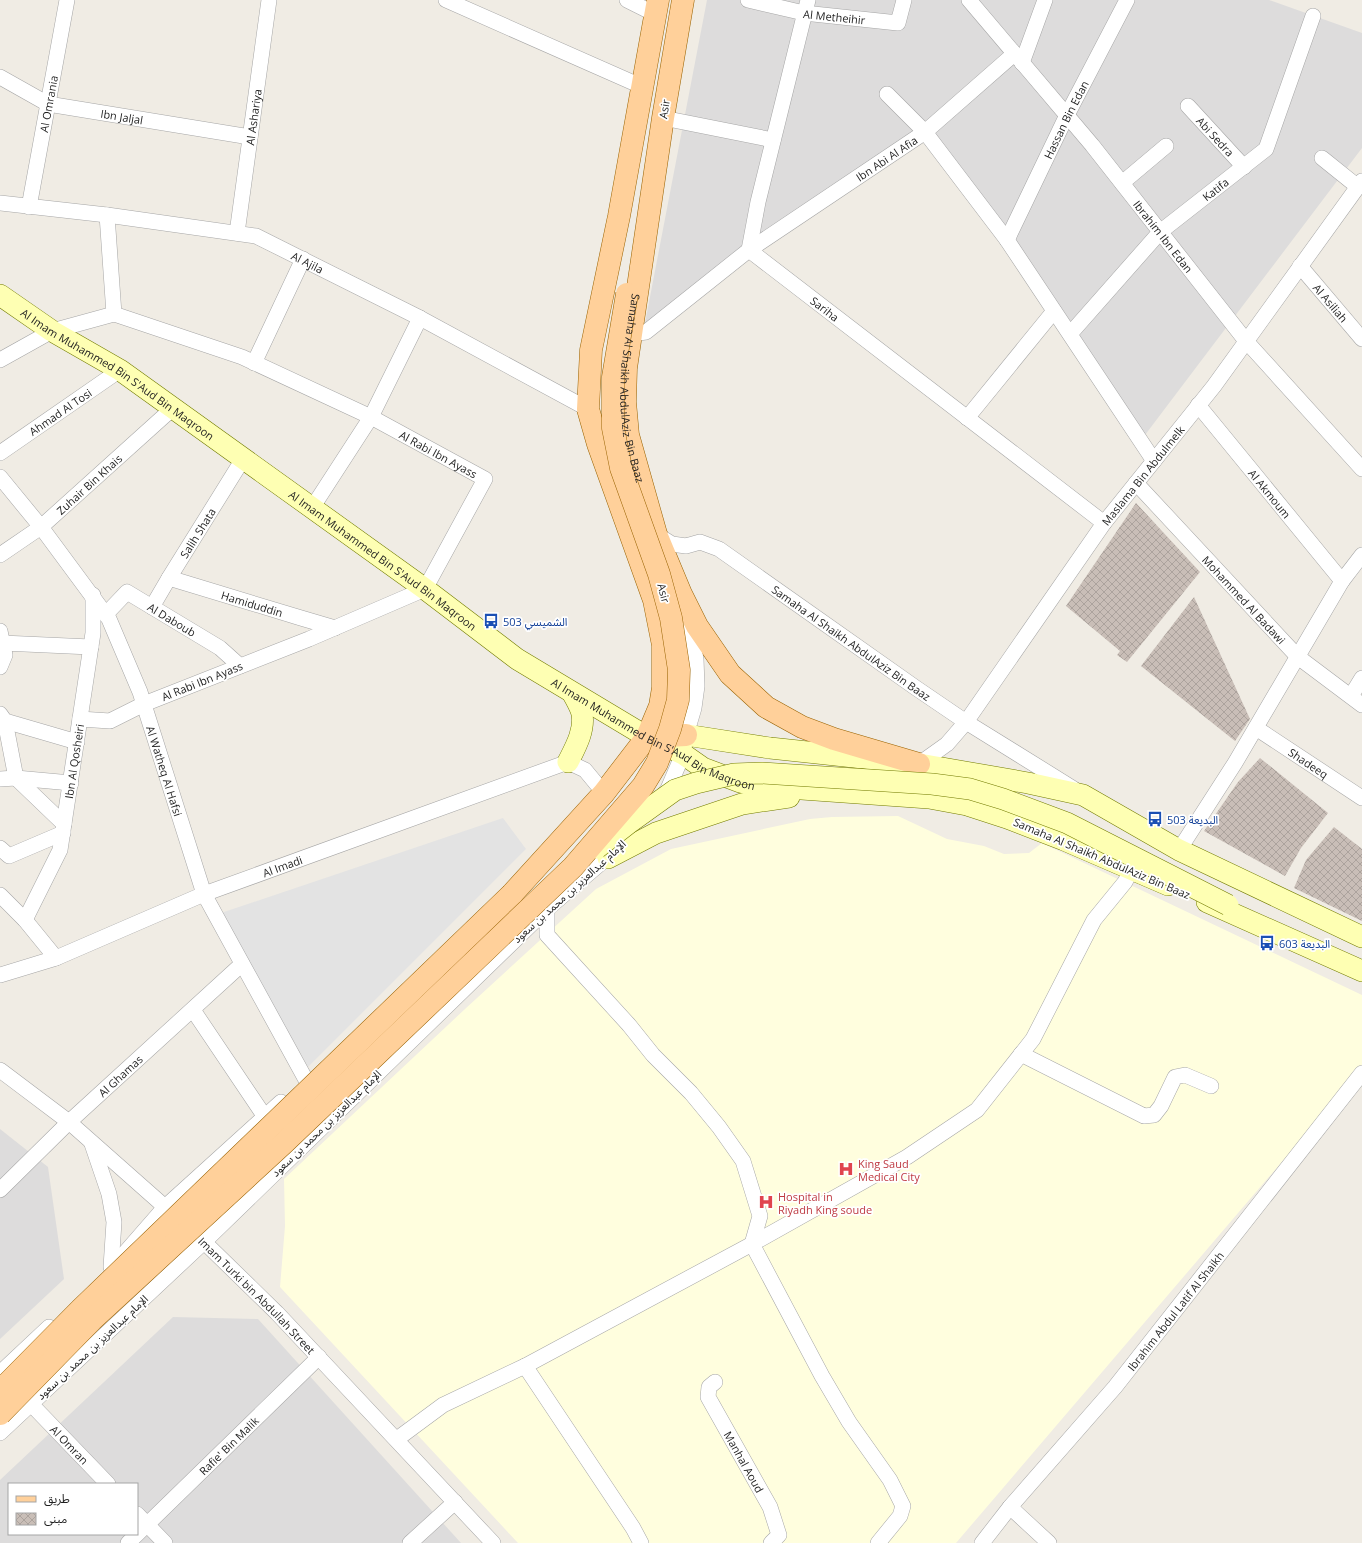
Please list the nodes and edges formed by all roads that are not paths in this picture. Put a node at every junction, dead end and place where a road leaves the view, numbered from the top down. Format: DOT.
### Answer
graph roads {
  1 [pos="67,0"];
  2 [pos="269,0"];
  3 [pos="446,0"];
  4 [pos="627,0"];
  5 [pos="683,0"];
  6 [pos="748,0"];
  7 [pos="904,0"];
  8 [pos="969,0"];
  9 [pos="1045,0"];
  10 [pos="1127,0"];
  11 [pos="657,7"];
  12 [pos="806,7"];
  13 [pos="1313,16"];
  14 [pos="1018,58"];
  15 [pos="0,76"];
  16 [pos="643,87"];
  17 [pos="887,94"];
  18 [pos="48,104"];
  19 [pos="1188,106"];
  20 [pos="1067,115"];
  21 [pos="663,118"];
  22 [pos="925,132"];
  23 [pos="250,137"];
  24 [pos="773,140"];
  25 [pos="1166,146"];
  26 [pos="1322,158"];
  27 [pos="1244,166"];
  28 [pos="1122,183"];
  29 [pos="1360,184"];
  30 [pos="0,203"];
  31 [pos="29,206"];
  32 [pos="107,215"];
  33 [pos="648,217"];
  34 [pos="1160,232"];
  35 [pos="237,233"];
  36 [pos="1007,240"];
  37 [pos="749,250"];
  38 [pos="303,260"];
  39 [pos="1300,266"];
  40 [pos="0,295"];
  41 [pos="1054,311"];
  42 [pos="114,314"];
  43 [pos="420,318"];
  44 [pos="52,331"];
  45 [pos="631,334"];
  46 [pos="1070,334"];
  47 [pos="1362,339"];
  48 [pos="1246,341"];
  49 [pos="0,360"];
  50 [pos="254,363"];
  51 [pos="120,370"];
  52 [pos="1198,405"];
  53 [pos="172,408"];
  54 [pos="588,409"];
  55 [pos="371,417"];
  56 [pos="968,418"];
  57 [pos="0,453"];
  58 [pos="243,458"];
  59 [pos="1154,461"];
  60 [pos="1362,469"];
  61 [pos="0,477"];
  62 [pos="1136,482"];
  63 [pos="312,508"];
  64 [pos="1104,523"];
  65 [pos="41,527"];
  66 [pos="656,534"];
  67 [pos="0,555"];
  68 [pos="1362,555"];
  69 [pos="168,578"];
  70 [pos="1342,581"];
  71 [pos="425,590"];
  72 [pos="681,594"];
  73 [pos="93,595"];
  74 [pos="152,607"];
  75 [pos="106,614"];
  76 [pos="335,628"];
  77 [pos="1,637"];
  78 [pos="91,647"];
  79 [pos="1298,657"];
  80 [pos="240,666"];
  81 [pos="0,667"];
  82 [pos="1362,678"];
  83 [pos="573,694"];
  84 [pos="1356,700"];
  85 [pos="144,704"];
  86 [pos="3,717"];
  87 [pos="80,719"];
  88 [pos="966,722"];
  89 [pos="1256,728"];
  90 [pos="647,737"];
  91 [pos="77,742"];
  92 [pos="684,744"];
  93 [pos="568,762"];
  94 [pos="919,764"];
  95 [pos="16,778"];
  96 [pos="0,779"];
  97 [pos="71,783"];
  98 [pos="830,792"];
  99 [pos="604,793"];
  100 [pos="1084,795"];
  101 [pos="1362,798"];
  102 [pos="652,812"];
  103 [pos="64,829"];
  104 [pos="0,848"];
  105 [pos="1180,850"];
  106 [pos="608,858"];
  107 [pos="573,867"];
  108 [pos="1132,869"];
  109 [pos="204,894"];
  110 [pos="0,895"];
  111 [pos="547,908"];
  112 [pos="25,920"];
  113 [pos="1362,937"];
  114 [pos="56,958"];
  115 [pos="242,964"];
  116 [pos="1362,970"];
  117 [pos="1,975"];
  118 [pos="193,1010"];
  119 [pos="1022,1054"];
  120 [pos="0,1070"];
  121 [pos="1362,1073"];
  122 [pos="306,1080"];
  123 [pos="1211,1086"];
  124 [pos="260,1121"];
  125 [pos="69,1122"];
  126 [pos="91,1143"];
  127 [pos="0,1190"];
  128 [pos="165,1207"];
  129 [pos="205,1241"];
  130 [pos="752,1244"];
  131 [pos="111,1267"];
  132 [pos="319,1357"];
  133 [pos="525,1366"];
  134 [pos="0,1377"];
  135 [pos="715,1382"];
  136 [pos="31,1404"];
  137 [pos="0,1414"];
  138 [pos="0,1433"];
  139 [pos="397,1439"];
  140 [pos="107,1483"];
  141 [pos="455,1502"];
  142 [pos="1010,1507"];
  143 [pos="142,1519"];
  144 [pos="778,1540"];
  145 [pos="165,1543"];
  146 [pos="410,1543"];
  147 [pos="493,1543"];
  148 [pos="641,1543"];
  149 [pos="878,1543"];
  150 [pos="982,1543"];
  151 [pos="1049,1543"];
  1 -- 18 [label="street, Al Omrania"];
  2 -- 23 [label="street, Al Ashariya"];
  3 -- 16 [label="street"];
  4 -- 11 [label="street"];
  5 -- 21 [label="main road, Asir"];
  6 -- 12 [label="street, Al Metheihir"];
  7 -- 12 [label="street, Al Metheihir"];
  8 -- 14 [label="street, Ibrahim Ibn Edan"];
  9 -- 14 [label="street, Ibn Abi Al Afia"];
  10 -- 20 [label="street, Hassan Bin Edan"];
  11 -- 16 [label="main road"];
  12 -- 24 [label="street"];
  13 -- 27 [label="street, Katifa"];
  14 -- 20 [label="street, Ibrahim Ibn Edan"];
  14 -- 22 [label="street, Ibn Abi Al Afia"];
  15 -- 18 [label="street, Ibn Jaljal"];
  16 -- 54 [label="main road"];
  17 -- 22 [label="street"];
  18 -- 23 [label="street, Ibn Jaljal"];
  18 -- 31 [label="street, Al Omrania"];
  19 -- 27 [label="street, Abi Sedra"];
  20 -- 28 [label="street, Ibrahim Ibn Edan"];
  20 -- 36 [label="street, Hassan Bin Edan"];
  21 -- 24 [label="street"];
  21 -- 33 [label="main road, Asir"];
  22 -- 36 [label="street"];
  22 -- 37 [label="street, Ibn Abi Al Afia"];
  23 -- 35 [label="street, Al Ashariya"];
  24 -- 37 [label="street"];
  25 -- 28 [label="street"];
  26 -- 29 [label="street"];
  27 -- 34 [label="street, Katifa"];
  28 -- 34 [label="street, Ibrahim Ibn Edan"];
  29 -- 39 [label="street, Maslama Bin Abdulmelk"];
  30 -- 31 [label="street, Al Ajila"];
  31 -- 32 [label="street, Al Ajila"];
  32 -- 35 [label="street, Al Ajila"];
  32 -- 42 [label="street"];
  33 -- 45 [label="main road, Samaha Al Shaikh AbdulAziz Bin Baaz"];
  33 -- 107 [label="main road, Asir, bridge"];
  34 -- 46 [label="street, Katifa"];
  34 -- 48 [label="street, Ibrahim Ibn Edan"];
  35 -- 38 [label="street, Al Ajila"];
  36 -- 41 [label="street"];
  37 -- 45 [label="street, Ibn Abi Al Afia"];
  37 -- 56 [label="street, Sariha"];
  38 -- 43 [label="street, Al Ajila"];
  38 -- 50 [label="street"];
  39 -- 47 [label="street, Al Asiliah"];
  39 -- 48 [label="street, Maslama Bin Abdulmelk"];
  40 -- 44 [label="street, Al Imam Muhammed Bin S'Aud Bin Maqroon"];
  41 -- 46 [label="street"];
  41 -- 56 [label="street"];
  42 -- 44 [label="street"];
  42 -- 50 [label="street, Al Rabi Ibn Ayass"];
  43 -- 54 [label="street, Al Ajila"];
  43 -- 55 [label="street"];
  44 -- 49 [label="street"];
  44 -- 51 [label="street, Al Imam Muhammed Bin S'Aud Bin Maqroon"];
  45 -- 66 [label="main road, Samaha Al Shaikh AbdulAziz Bin Baaz"];
  46 -- 59 [label="street"];
  48 -- 52 [label="street, Maslama Bin Abdulmelk"];
  48 -- 60 [label="street, Ibrahim Ibn Edan"];
  50 -- 55 [label="street, Al Rabi Ibn Ayass"];
  51 -- 53 [label="street, Al Imam Muhammed Bin S'Aud Bin Maqroon"];
  51 -- 57 [label="street, Ahmad Al Tosi"];
  52 -- 59 [label="street, Maslama Bin Abdulmelk"];
  52 -- 70 [label="street, Al Akmoum"];
  53 -- 58 [label="street, Al Imam Muhammed Bin S'Aud Bin Maqroon"];
  53 -- 65 [label="street, Zuhair Bin Khais"];
  54 -- 90 [label="main road"];
  55 -- 63 [label="street"];
  55 -- 71 [label="street, Al Rabi Ibn Ayass"];
  56 -- 64 [label="street, Sariha"];
  58 -- 63 [label="street, Al Imam Muhammed Bin S'Aud Bin Maqroon"];
  58 -- 69 [label="street, Salih Shata"];
  59 -- 62 [label="street, Maslama Bin Abdulmelk"];
  61 -- 65 [label="street, Al Watheq Al Hafsi"];
  62 -- 64 [label="street, Maslama Bin Abdulmelk"];
  62 -- 79 [label="street, Mohammed Al Badawi"];
  63 -- 71 [label="street, Al Imam Muhammed Bin S'Aud Bin Maqroon"];
  64 -- 88 [label="street, Maslama Bin Abdulmelk"];
  65 -- 67 [label="street, Zuhair Bin Khais"];
  65 -- 73 [label="street, Al Watheq Al Hafsi"];
  66 -- 72 [label="main road, Samaha Al Shaikh AbdulAziz Bin Baaz"];
  66 -- 88 [label="street, Samaha Al Shaikh AbdulAziz Bin Baaz"];
  68 -- 70 [label="street"];
  69 -- 74 [label="street, Salih Shata"];
  69 -- 76 [label="street, Hamiduddin"];
  70 -- 79 [label="street"];
  71 -- 76 [label="street, Al Rabi Ibn Ayass"];
  71 -- 83 [label="street, Al Imam Muhammed Bin S'Aud Bin Maqroon"];
  72 -- 92 [label="street, Asir"];
  72 -- 94 [label="main road, Samaha Al Shaikh AbdulAziz Bin Baaz"];
  73 -- 75 [label="street, Al Watheq Al Hafsi"];
  73 -- 78 [label="street, Ibn Al Qosheiri"];
  74 -- 75 [label="street, Al Daboub"];
  74 -- 80 [label="street, Al Daboub"];
  75 -- 85 [label="street, Al Watheq Al Hafsi"];
  76 -- 80 [label="street, Al Rabi Ibn Ayass"];
  77 -- 78 [label="street"];
  77 -- 81 [label="street"];
  78 -- 87 [label="street, Ibn Al Qosheiri"];
  79 -- 84 [label="street, Mohammed Al Badawi"];
  79 -- 89 [label="street"];
  80 -- 85 [label="street, Al Rabi Ibn Ayass"];
  82 -- 84 [label="street"];
  83 -- 90 [label="street, Al Imam Muhammed Bin S'Aud Bin Maqroon"];
  83 -- 93 [label="street"];
  85 -- 87 [label="street, Al Rabi Ibn Ayass"];
  85 -- 109 [label="street, Al Watheq Al Hafsi"];
  86 -- 91 [label="street"];
  86 -- 95 [label="street"];
  87 -- 91 [label="street, Ibn Al Qosheiri"];
  88 -- 94 [label="street, Maslama Bin Abdulmelk"];
  88 -- 100 [label="street, Samaha Al Shaikh AbdulAziz Bin Baaz"];
  89 -- 101 [label="street, Shadeeq"];
  89 -- 105 [label="street"];
  90 -- 92 [label="main road, Samaha Al Shaikh AbdulAziz Bin Baaz"];
  90 -- 99 [label="main road"];
  91 -- 97 [label="street, Ibn Al Qosheiri"];
  92 -- 94 [label="street, Samaha Al Shaikh AbdulAziz Bin Baaz"];
  92 -- 98 [label="street, Al Imam Muhammed Bin S'Aud Bin Maqroon"];
  92 -- 102 [label="street, Asir"];
  93 -- 99 [label="street"];
  93 -- 109 [label="street, Al Imadi"];
  94 -- 100 [label="street, Samaha Al Shaikh AbdulAziz Bin Baaz"];
  95 -- 96 [label="street"];
  95 -- 97 [label="street"];
  95 -- 103 [label="street"];
  97 -- 103 [label="street, Ibn Al Qosheiri"];
  98 -- 106 [label="street"];
  98 -- 108 [label="street, Samaha Al Shaikh AbdulAziz Bin Baaz"];
  99 -- 122 [label="street"];
  99 -- 134 [label="main road, bridge"];
  100 -- 105 [label="street, Samaha Al Shaikh AbdulAziz Bin Baaz"];
  102 -- 106 [label="street, الإمام عبدالعزيز بن محمد بن سعود"];
  103 -- 104 [label="street"];
  103 -- 112 [label="street, Ibn Al Qosheiri"];
  105 -- 113 [label="street, Samaha Al Shaikh AbdulAziz Bin Baaz"];
  106 -- 111 [label="street, الإمام عبدالعزيز بن محمد بن سعود"];
  107 -- 116 [label="street, bridge"];
  107 -- 137 [label="main road, الإمام عبدالعزيز بن محمد بن سعود, bridge"];
  108 -- 116 [label="street, Samaha Al Shaikh AbdulAziz Bin Baaz"];
  108 -- 119 [label="street"];
  109 -- 114 [label="street, Al Imadi"];
  109 -- 115 [label="street, Al Watheq Al Hafsi"];
  110 -- 112 [label="street"];
  111 -- 129 [label="street, الإمام عبدالعزيز بن محمد بن سعود"];
  111 -- 130 [label="street"];
  112 -- 114 [label="street"];
  114 -- 117 [label="street, Al Imadi"];
  115 -- 118 [label="street, Al Ghamas"];
  115 -- 122 [label="street, Al Watheq Al Hafsi"];
  118 -- 124 [label="street"];
  118 -- 125 [label="street, Al Ghamas"];
  119 -- 123 [label="street"];
  119 -- 130 [label="street"];
  120 -- 125 [label="street, Imam Turki bin Abdullah Street"];
  121 -- 142 [label="street, Ibrahim Abdul Latif Al Shaikh"];
  122 -- 124 [label="street"];
  124 -- 128 [label="street"];
  125 -- 126 [label="street, Imam Turki bin Abdullah Street"];
  125 -- 127 [label="street, Al Ghamas"];
  126 -- 128 [label="street, Imam Turki bin Abdullah Street"];
  126 -- 131 [label="street"];
  128 -- 129 [label="street, Imam Turki bin Abdullah Street"];
  128 -- 131 [label="street"];
  129 -- 132 [label="street, Imam Turki bin Abdullah Street"];
  129 -- 136 [label="street, الإمام عبدالعزيز بن محمد بن سعود"];
  130 -- 133 [label="street"];
  130 -- 149 [label="street"];
  131 -- 134 [label="street"];
  132 -- 139 [label="street, Imam Turki bin Abdullah Street"];
  132 -- 143 [label="street, Rafie' Bin Malik"];
  133 -- 139 [label="street"];
  133 -- 148 [label="street"];
  135 -- 144 [label="street, Manhal Aoud"];
  136 -- 138 [label="street, الإمام عبدالعزيز بن محمد بن سعود"];
  136 -- 140 [label="street, Al Omran"];
  139 -- 141 [label="street, Imam Turki bin Abdullah Street"];
  141 -- 146 [label="street"];
  141 -- 147 [label="street, Imam Turki bin Abdullah Street"];
  142 -- 150 [label="street, Ibrahim Abdul Latif Al Shaikh"];
  142 -- 151 [label="street"];
  143 -- 145 [label="street"];
}
